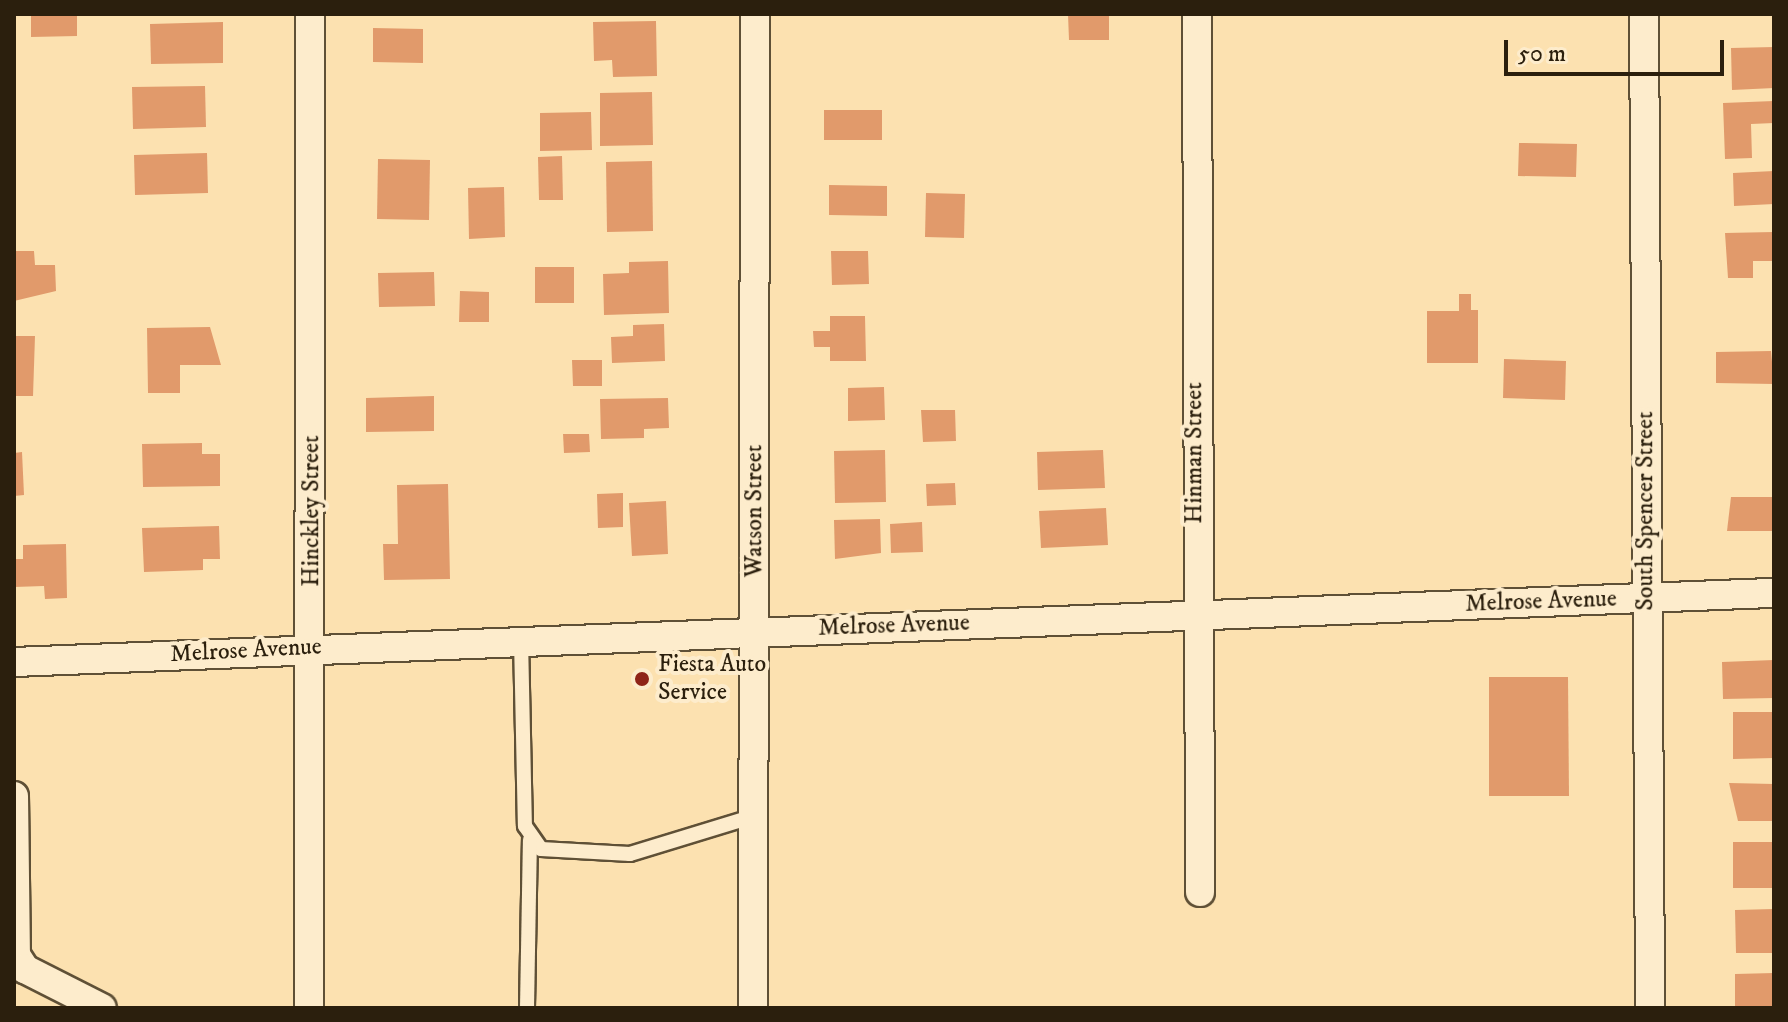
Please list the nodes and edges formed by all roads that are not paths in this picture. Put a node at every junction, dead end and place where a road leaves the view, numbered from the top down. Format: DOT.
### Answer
graph roads {
  1 [pos="310,14"];
  2 [pos="755,14"];
  3 [pos="1197,14"];
  4 [pos="1644,14"];
  5 [pos="1774,593"];
  6 [pos="1646,598"];
  7 [pos="1194,615"];
  8 [pos="754,631"];
  9 [pos="521,639"];
  10 [pos="312,648"];
  11 [pos="14,662"];
  12 [pos="14,796"];
  13 [pos="754,816"];
  14 [pos="530,840"];
  15 [pos="1200,892"];
  16 [pos="102,1008"];
  17 [pos="309,1008"];
  18 [pos="527,1008"];
  19 [pos="753,1008"];
  20 [pos="1650,1008"];
  1 -- 10 [label="street, Hinckley Street"];
  2 -- 8 [label="street, Watson Street"];
  3 -- 7 [label="street, Hinman Street"];
  4 -- 6 [label="street, South Spencer Street"];
  5 -- 6 [label="street, Melrose Avenue"];
  6 -- 7 [label="street, Melrose Avenue"];
  6 -- 20 [label="street, South Spencer Street"];
  7 -- 8 [label="street, Melrose Avenue"];
  7 -- 15 [label="street, Hinman Street"];
  8 -- 9 [label="street, Melrose Avenue"];
  8 -- 13 [label="street, Watson Street"];
  9 -- 10 [label="street, Melrose Avenue"];
  9 -- 14 [label="lane"];
  10 -- 11 [label="street, Melrose Avenue"];
  10 -- 17 [label="street, Hinckley Street"];
  12 -- 16 [label="street"];
  13 -- 14 [label="lane"];
  13 -- 19 [label="street, Watson Street"];
  14 -- 18 [label="lane"];
}
